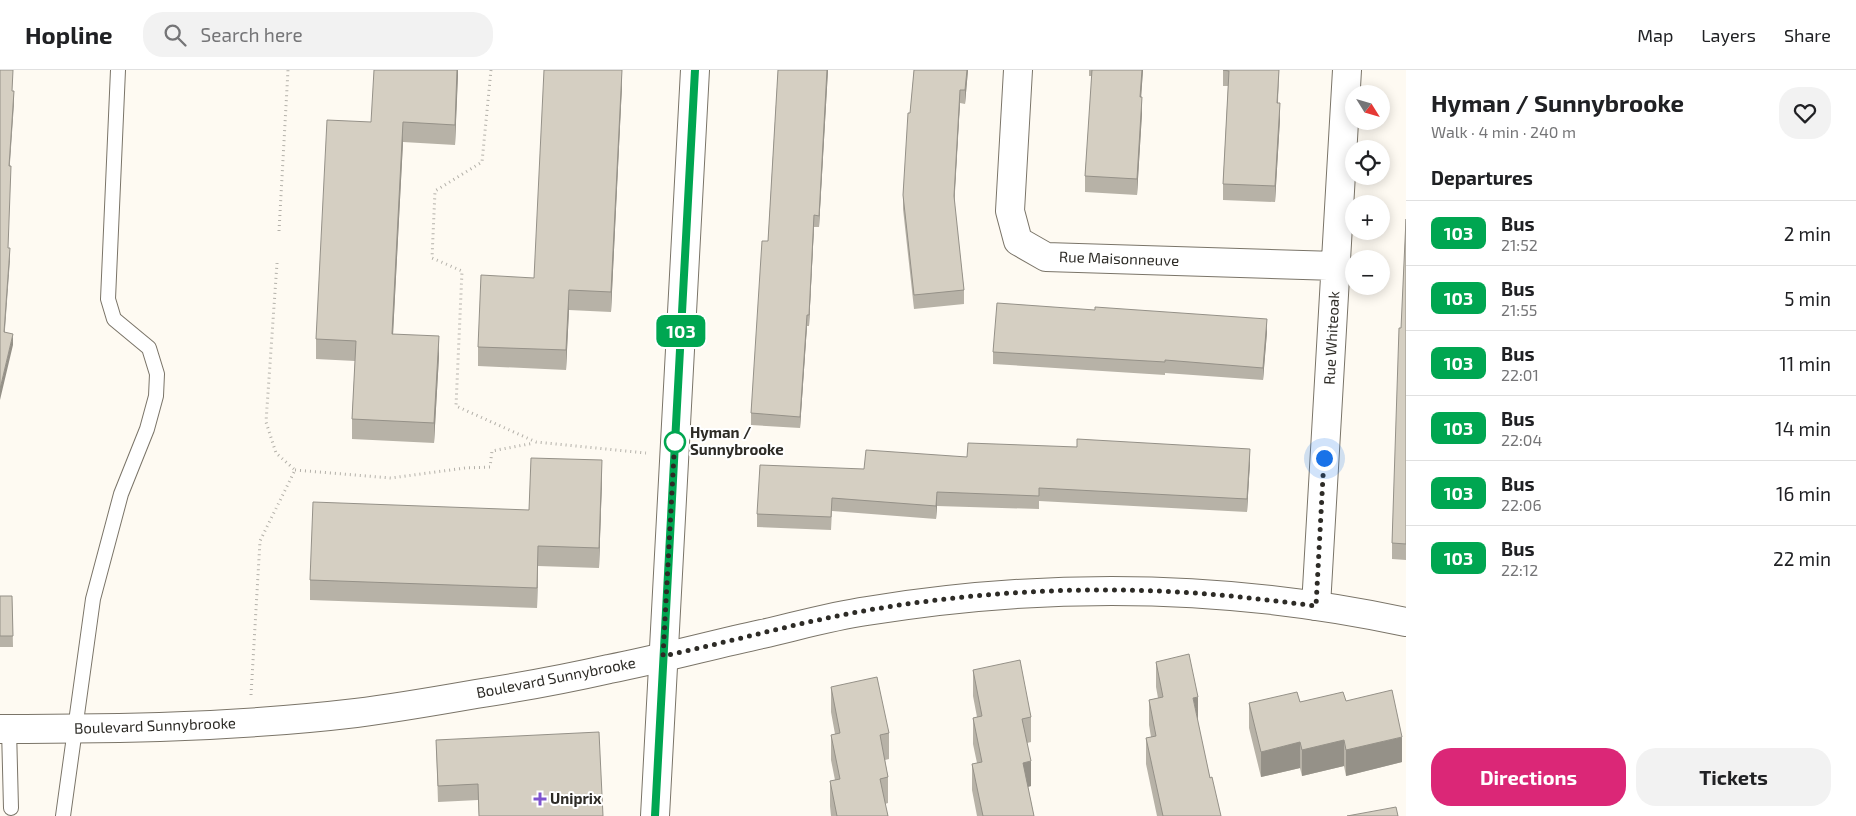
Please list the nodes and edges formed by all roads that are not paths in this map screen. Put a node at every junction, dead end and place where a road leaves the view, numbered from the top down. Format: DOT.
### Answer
graph roads {
  1 [pos="118,70"];
  2 [pos="695,70"];
  3 [pos="1018,70"];
  4 [pos="1346,70"];
  5 [pos="1336,266"];
  6 [pos="1316,606"];
  7 [pos="1406,622"];
  8 [pos="663,656"];
  9 [pos="4,729"];
  10 [pos="76,729"];
  11 [pos="11,808"];
  12 [pos="63,816"];
  13 [pos="655,816"];
  1 -- 10 [label="lane"];
  2 -- 8 [label="street"];
  3 -- 5 [label="street, Rue Maisonneuve"];
  4 -- 5 [label="street, Rue Whiteoak"];
  5 -- 6 [label="street, Rue Whiteoak"];
  6 -- 7 [label="street, Boulevard Sunnybrooke"];
  6 -- 8 [label="street, Boulevard Sunnybrooke"];
  8 -- 10 [label="street, Boulevard Sunnybrooke"];
  8 -- 13 [label="street"];
  9 -- 10 [label="street, Boulevard Sunnybrooke"];
  9 -- 11 [label="lane"];
  10 -- 12 [label="lane"];
}
